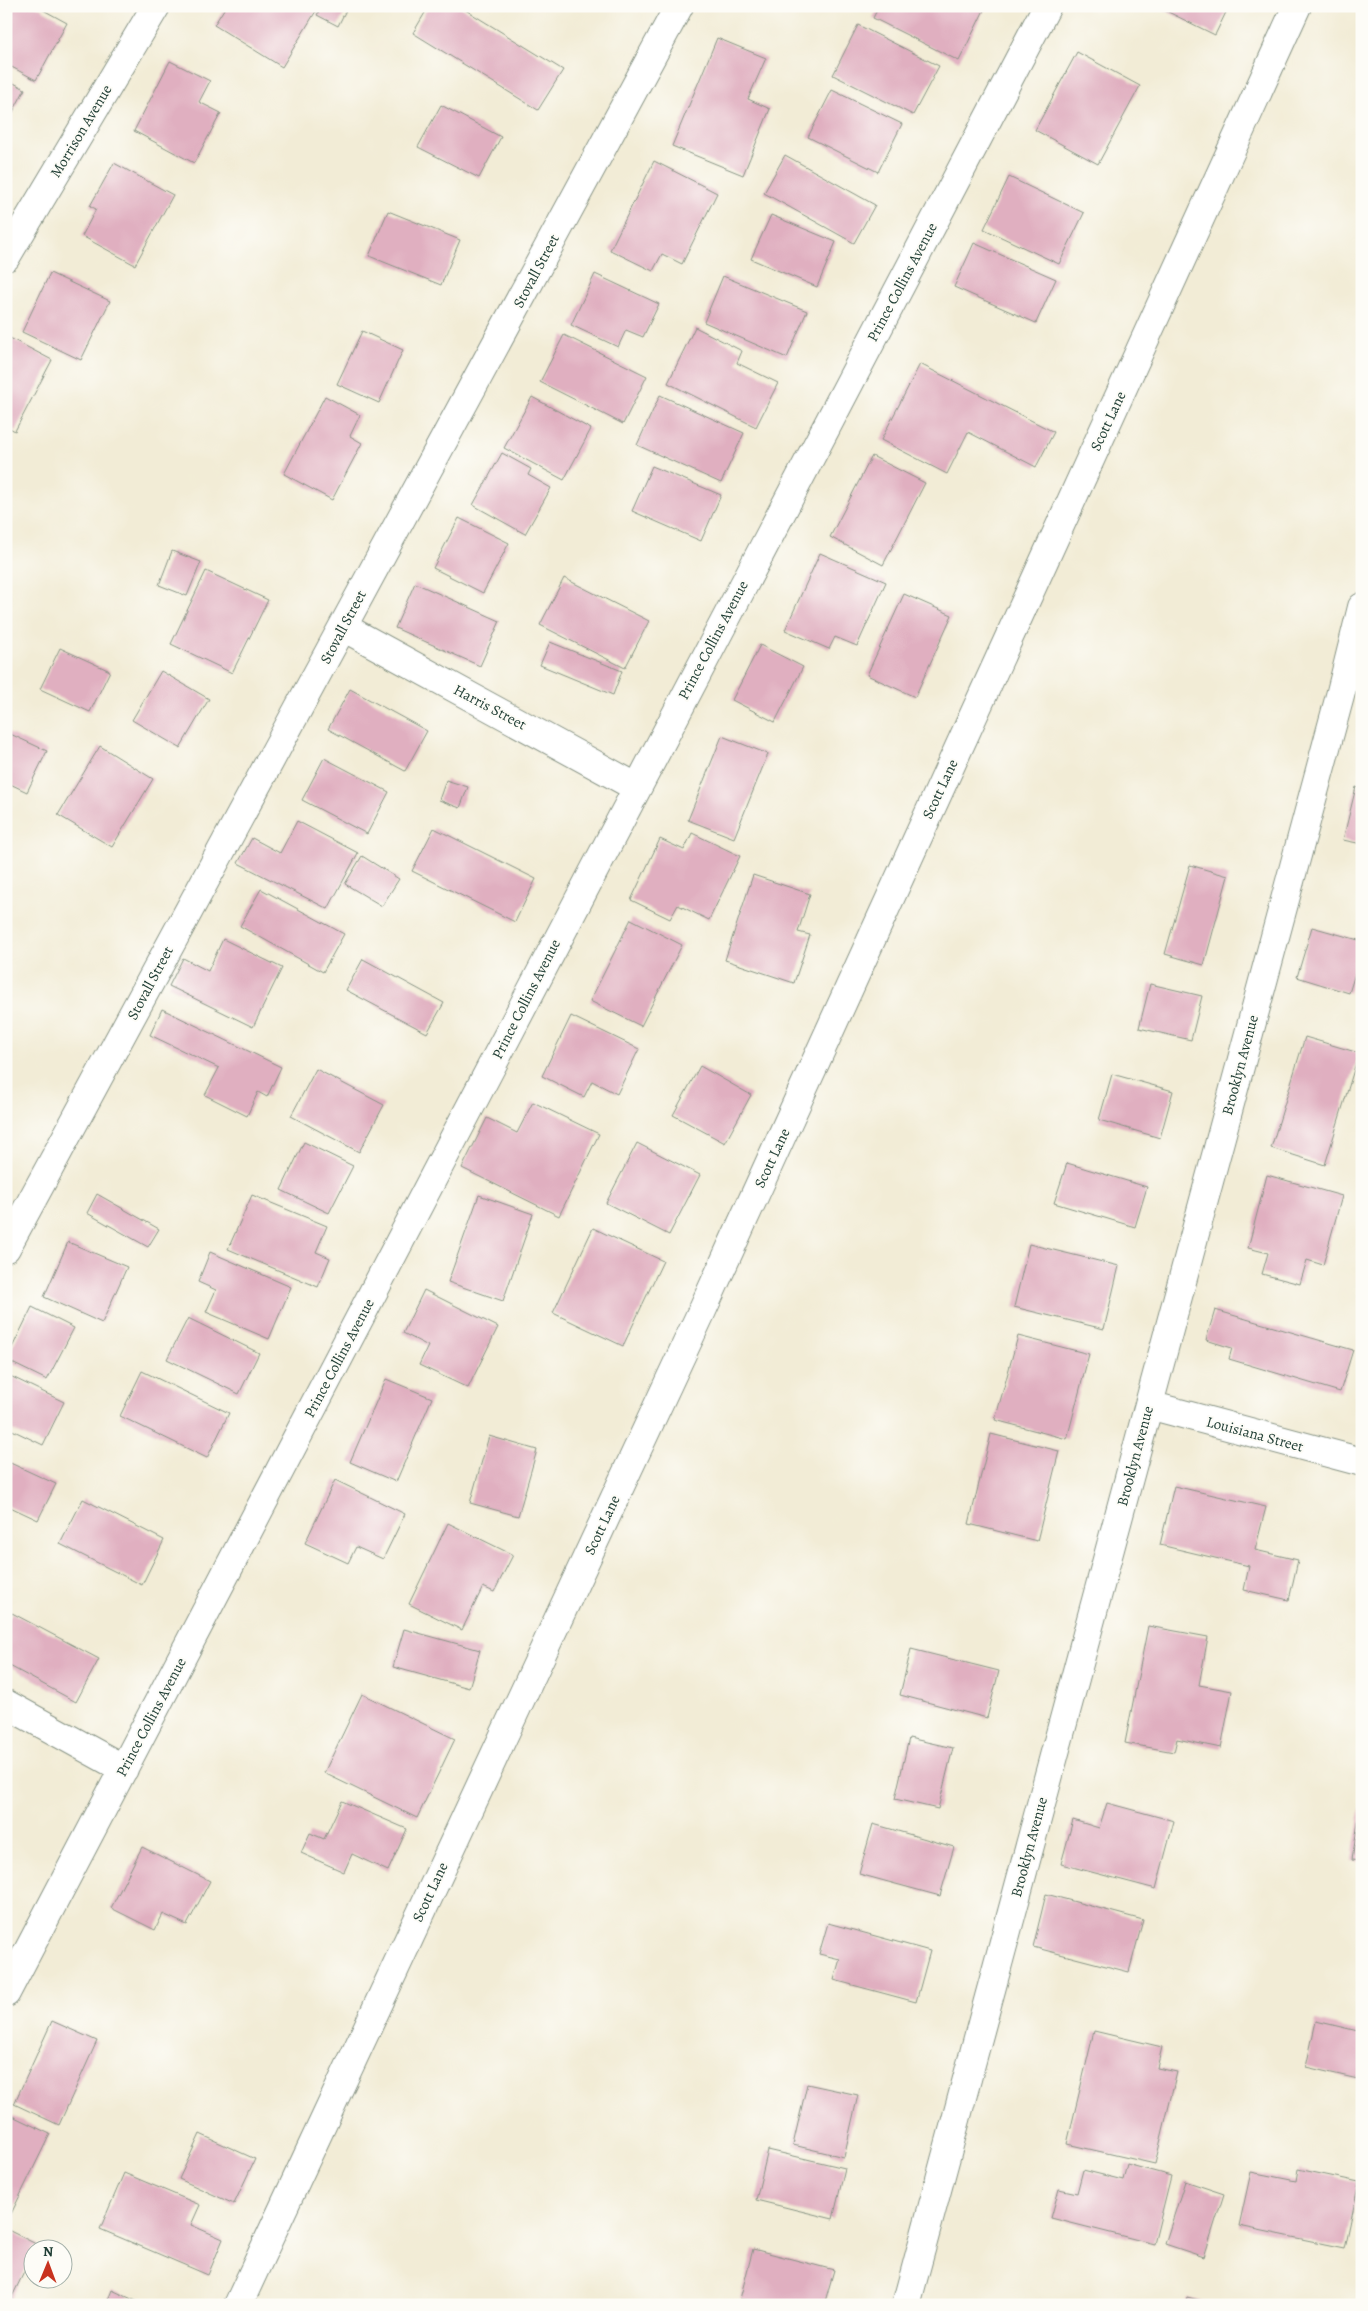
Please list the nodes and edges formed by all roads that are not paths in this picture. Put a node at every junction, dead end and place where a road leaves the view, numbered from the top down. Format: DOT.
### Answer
graph roads {
  1 [pos="156,6"];
  2 [pos="680,6"];
  3 [pos="1047,6"];
  4 [pos="1297,6"];
  5 [pos="6,256"];
  6 [pos="1362,607"];
  7 [pos="343,628"];
  8 [pos="636,787"];
  9 [pos="6,1248"];
  10 [pos="1149,1405"];
  11 [pos="1362,1462"];
  12 [pos="6,1704"];
  13 [pos="124,1769"];
  14 [pos="6,1993"];
  15 [pos="238,2305"];
  16 [pos="906,2305"];
  1 -- 5 [label="street, Morrison Avenue"];
  2 -- 7 [label="street, Stovall Street"];
  3 -- 8 [label="street, Prince Collins Avenue"];
  4 -- 15 [label="street, Scott Lane"];
  6 -- 10 [label="street, Brooklyn Avenue"];
  7 -- 8 [label="street, Harris Street"];
  7 -- 9 [label="street, Stovall Street"];
  8 -- 13 [label="street, Prince Collins Avenue"];
  10 -- 11 [label="street, Louisiana Street"];
  10 -- 16 [label="street, Brooklyn Avenue"];
  12 -- 13 [label="street"];
  13 -- 14 [label="street, Prince Collins Avenue"];
}
